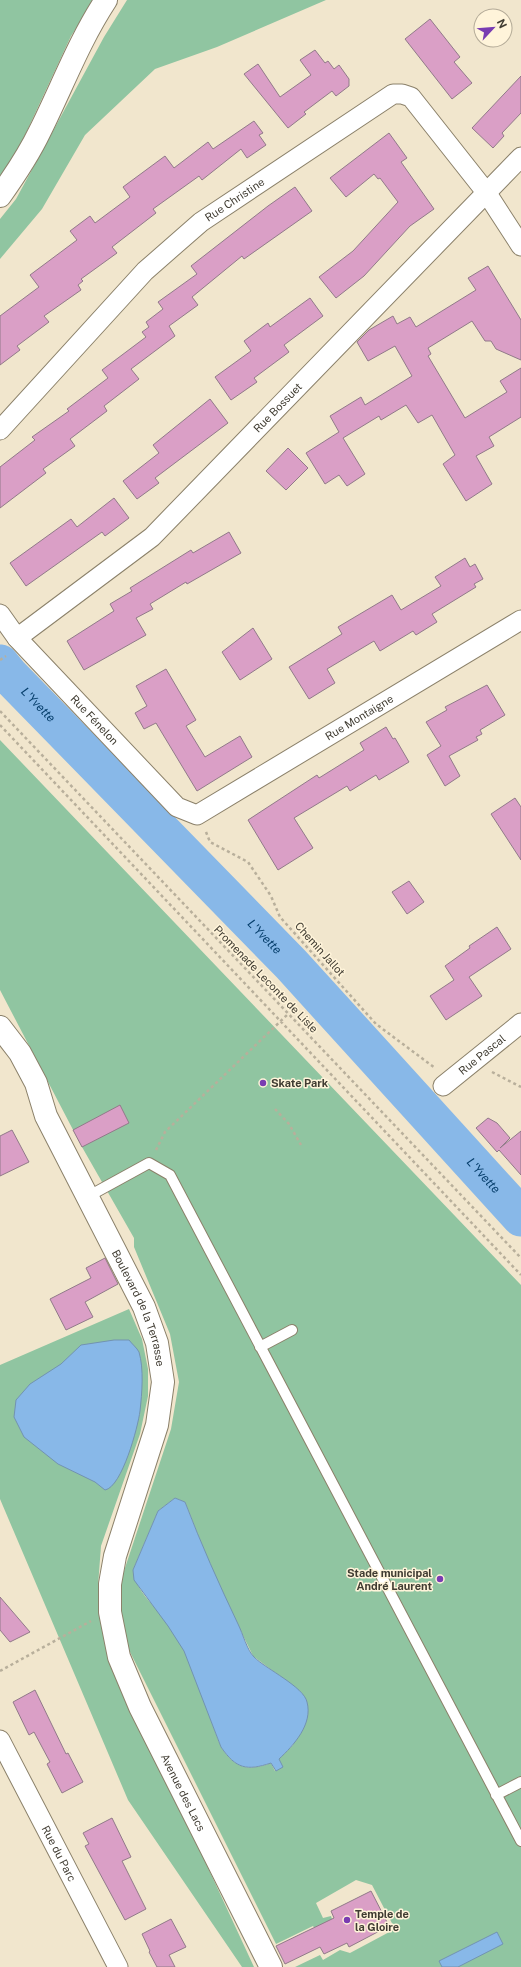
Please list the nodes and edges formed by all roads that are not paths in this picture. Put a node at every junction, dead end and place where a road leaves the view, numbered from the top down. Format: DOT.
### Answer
graph roads {
  1 [pos="106,0"];
  2 [pos="521,157"];
  3 [pos="486,192"];
  4 [pos="0,196"];
  5 [pos="521,246"];
  6 [pos="0,430"];
  7 [pos="0,614"];
  8 [pos="521,620"];
  9 [pos="17,638"];
  10 [pos="197,815"];
  11 [pos="521,1023"];
  12 [pos="0,1027"];
  13 [pos="448,1082"];
  14 [pos="87,1197"];
  15 [pos="292,1330"];
  16 [pos="260,1347"];
  17 [pos="110,1612"];
  18 [pos="0,1740"];
  19 [pos="521,1782"];
  20 [pos="496,1795"];
  21 [pos="521,1841"];
  22 [pos="118,1967"];
  23 [pos="271,1967"];
  1 -- 4 [label="main road"];
  2 -- 3 [label="street, Rue Bossuet"];
  3 -- 5 [label="street, Rue Christine"];
  3 -- 6 [label="street, Rue Christine"];
  3 -- 9 [label="street, Rue Bossuet"];
  7 -- 9 [label="street, Rue Fénelon"];
  8 -- 10 [label="street, Rue Montaigne"];
  9 -- 10 [label="street, Rue Fénelon"];
  11 -- 13 [label="street, Rue Pascal"];
  12 -- 14 [label="main road, Boulevard de la Terrasse"];
  14 -- 16 [label="lane"];
  14 -- 17 [label="main road, Boulevard de la Terrasse"];
  15 -- 16 [label="lane"];
  16 -- 20 [label="lane"];
  17 -- 23 [label="main road, Avenue des Lacs"];
  18 -- 22 [label="street, Rue du Parc"];
  19 -- 20 [label="lane"];
  20 -- 21 [label="lane"];
}
